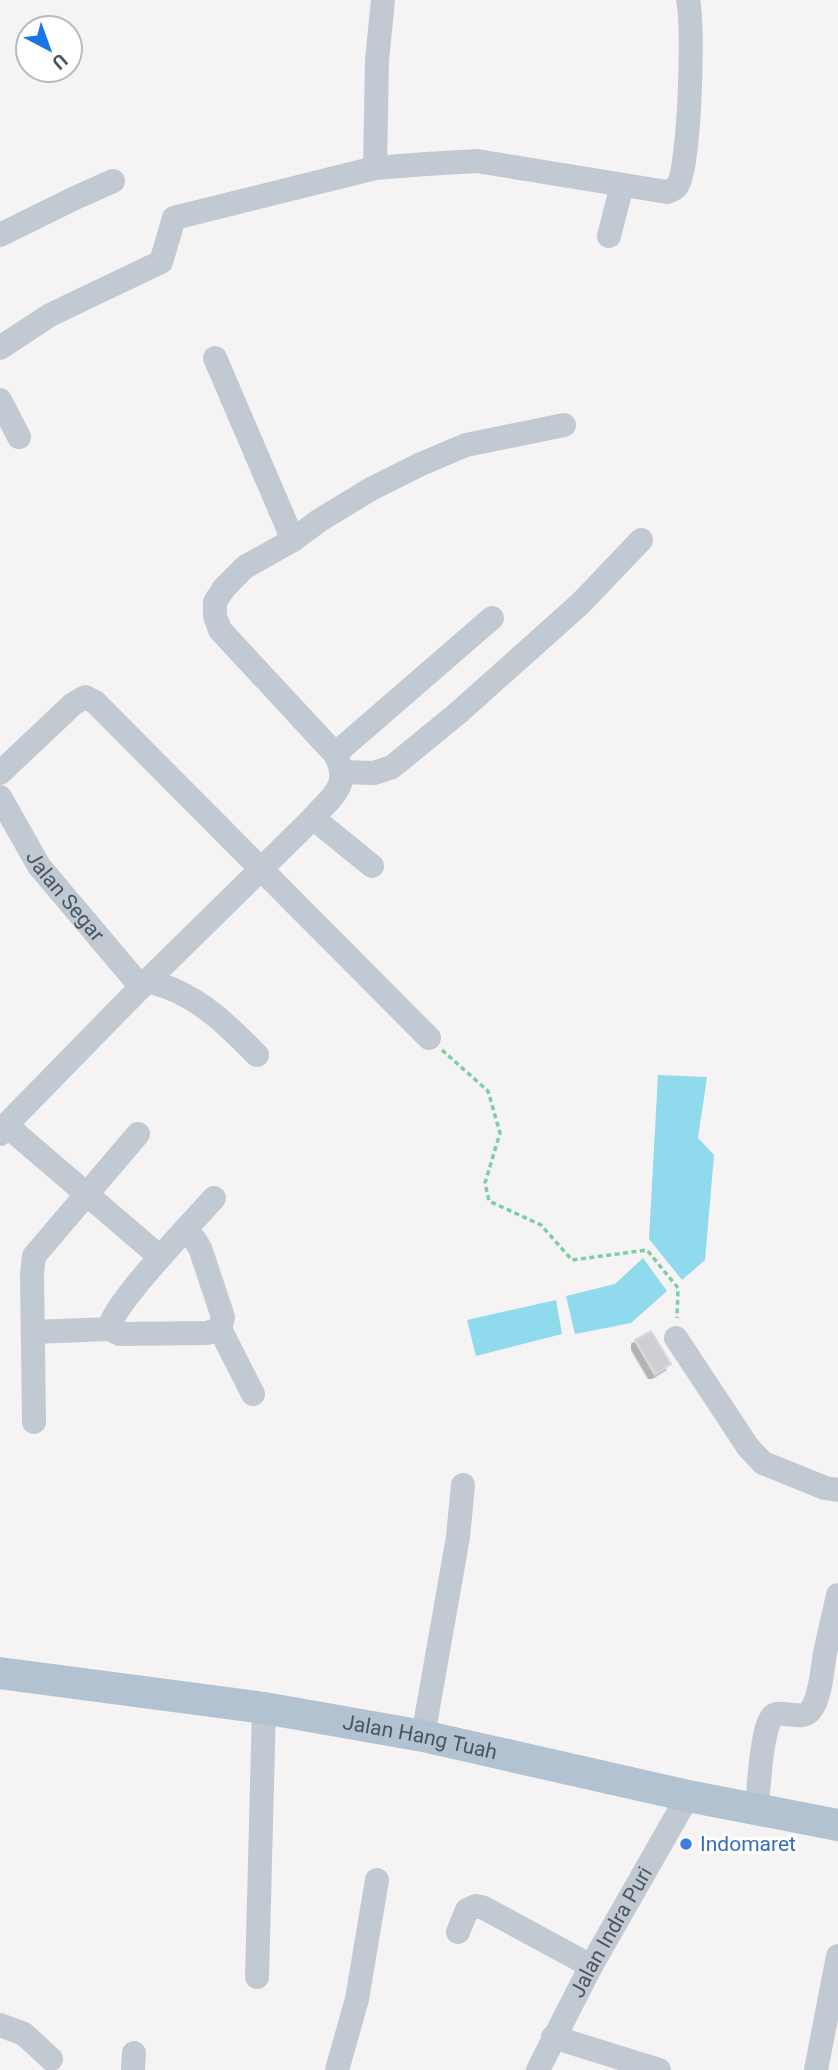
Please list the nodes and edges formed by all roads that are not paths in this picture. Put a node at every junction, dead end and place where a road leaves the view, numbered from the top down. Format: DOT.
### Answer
graph roads {
  1 [pos="383,0"];
  2 [pos="688,0"];
  3 [pos="375,169"];
  4 [pos="113,181"];
  5 [pos="622,185"];
  6 [pos="0,235"];
  7 [pos="609,236"];
  8 [pos="0,348"];
  9 [pos="215,358"];
  10 [pos="0,400"];
  11 [pos="564,425"];
  12 [pos="19,438"];
  13 [pos="293,540"];
  14 [pos="641,540"];
  15 [pos="492,618"];
  16 [pos="339,763"];
  17 [pos="0,773"];
  18 [pos="0,797"];
  19 [pos="313,818"];
  20 [pos="372,866"];
  21 [pos="262,869"];
  22 [pos="144,984"];
  23 [pos="429,1038"];
  24 [pos="257,1055"];
  25 [pos="3,1129"];
  26 [pos="138,1134"];
  27 [pos="87,1194"];
  28 [pos="214,1198"];
  29 [pos="185,1230"];
  30 [pos="160,1257"];
  31 [pos="109,1329"];
  32 [pos="220,1329"];
  33 [pos="34,1332"];
  34 [pos="676,1338"];
  35 [pos="253,1394"];
  36 [pos="34,1422"];
  37 [pos="463,1485"];
  38 [pos="838,1490"];
  39 [pos="838,1595"];
  40 [pos="1,1677"];
  41 [pos="264,1708"];
  42 [pos="423,1736"];
  43 [pos="688,1796"];
  44 [pos="757,1809"];
  45 [pos="838,1825"];
  46 [pos="377,1880"];
  47 [pos="458,1932"];
  48 [pos="838,1956"];
  49 [pos="591,1966"];
  50 [pos="257,1978"];
  51 [pos="0,2025"];
  52 [pos="553,2037"];
  53 [pos="51,2059"];
  54 [pos="337,2070"];
  55 [pos="538,2070"];
  56 [pos="659,2070"];
  57 [pos="816,2070"];
  1 -- 3 [label="street"];
  2 -- 5 [label="street"];
  3 -- 5 [label="street"];
  3 -- 8 [label="street"];
  4 -- 6 [label="street"];
  5 -- 7 [label="street"];
  9 -- 13 [label="street"];
  10 -- 12 [label="street"];
  11 -- 13 [label="street"];
  13 -- 16 [label="street"];
  14 -- 16 [label="street"];
  15 -- 16 [label="street"];
  16 -- 19 [label="street"];
  17 -- 21 [label="street"];
  18 -- 22 [label="street, Jalan Segar"];
  19 -- 20 [label="street"];
  19 -- 21 [label="street"];
  21 -- 22 [label="street"];
  21 -- 23 [label="street"];
  22 -- 24 [label="street"];
  22 -- 25 [label="street"];
  25 -- 27 [label="street"];
  26 -- 27 [label="street"];
  27 -- 30 [label="street"];
  27 -- 33 [label="street"];
  28 -- 29 [label="street"];
  29 -- 30 [label="street"];
  29 -- 32 [label="street"];
  30 -- 31 [label="street"];
  31 -- 32 [label="street"];
  31 -- 33 [label="street"];
  32 -- 35 [label="street"];
  33 -- 36 [label="street"];
  34 -- 38 [label="street"];
  37 -- 42 [label="street"];
  39 -- 44 [label="street"];
  40 -- 41 [label="main road, Jalan Hang Tuah"];
  41 -- 42 [label="main road, Jalan Hang Tuah"];
  41 -- 50 [label="street"];
  42 -- 43 [label="main road, Jalan Hang Tuah"];
  43 -- 44 [label="main road, Jalan Hang Tuah"];
  43 -- 49 [label="street, Jalan Indra Puri"];
  44 -- 45 [label="main road, Jalan Hang Tuah"];
  46 -- 54 [label="street"];
  47 -- 49 [label="street"];
  48 -- 57 [label="street"];
  49 -- 52 [label="street, Jalan Indra Puri"];
  51 -- 53 [label="street"];
  52 -- 55 [label="street, Jalan Indra Puri"];
  52 -- 56 [label="street"];
}
